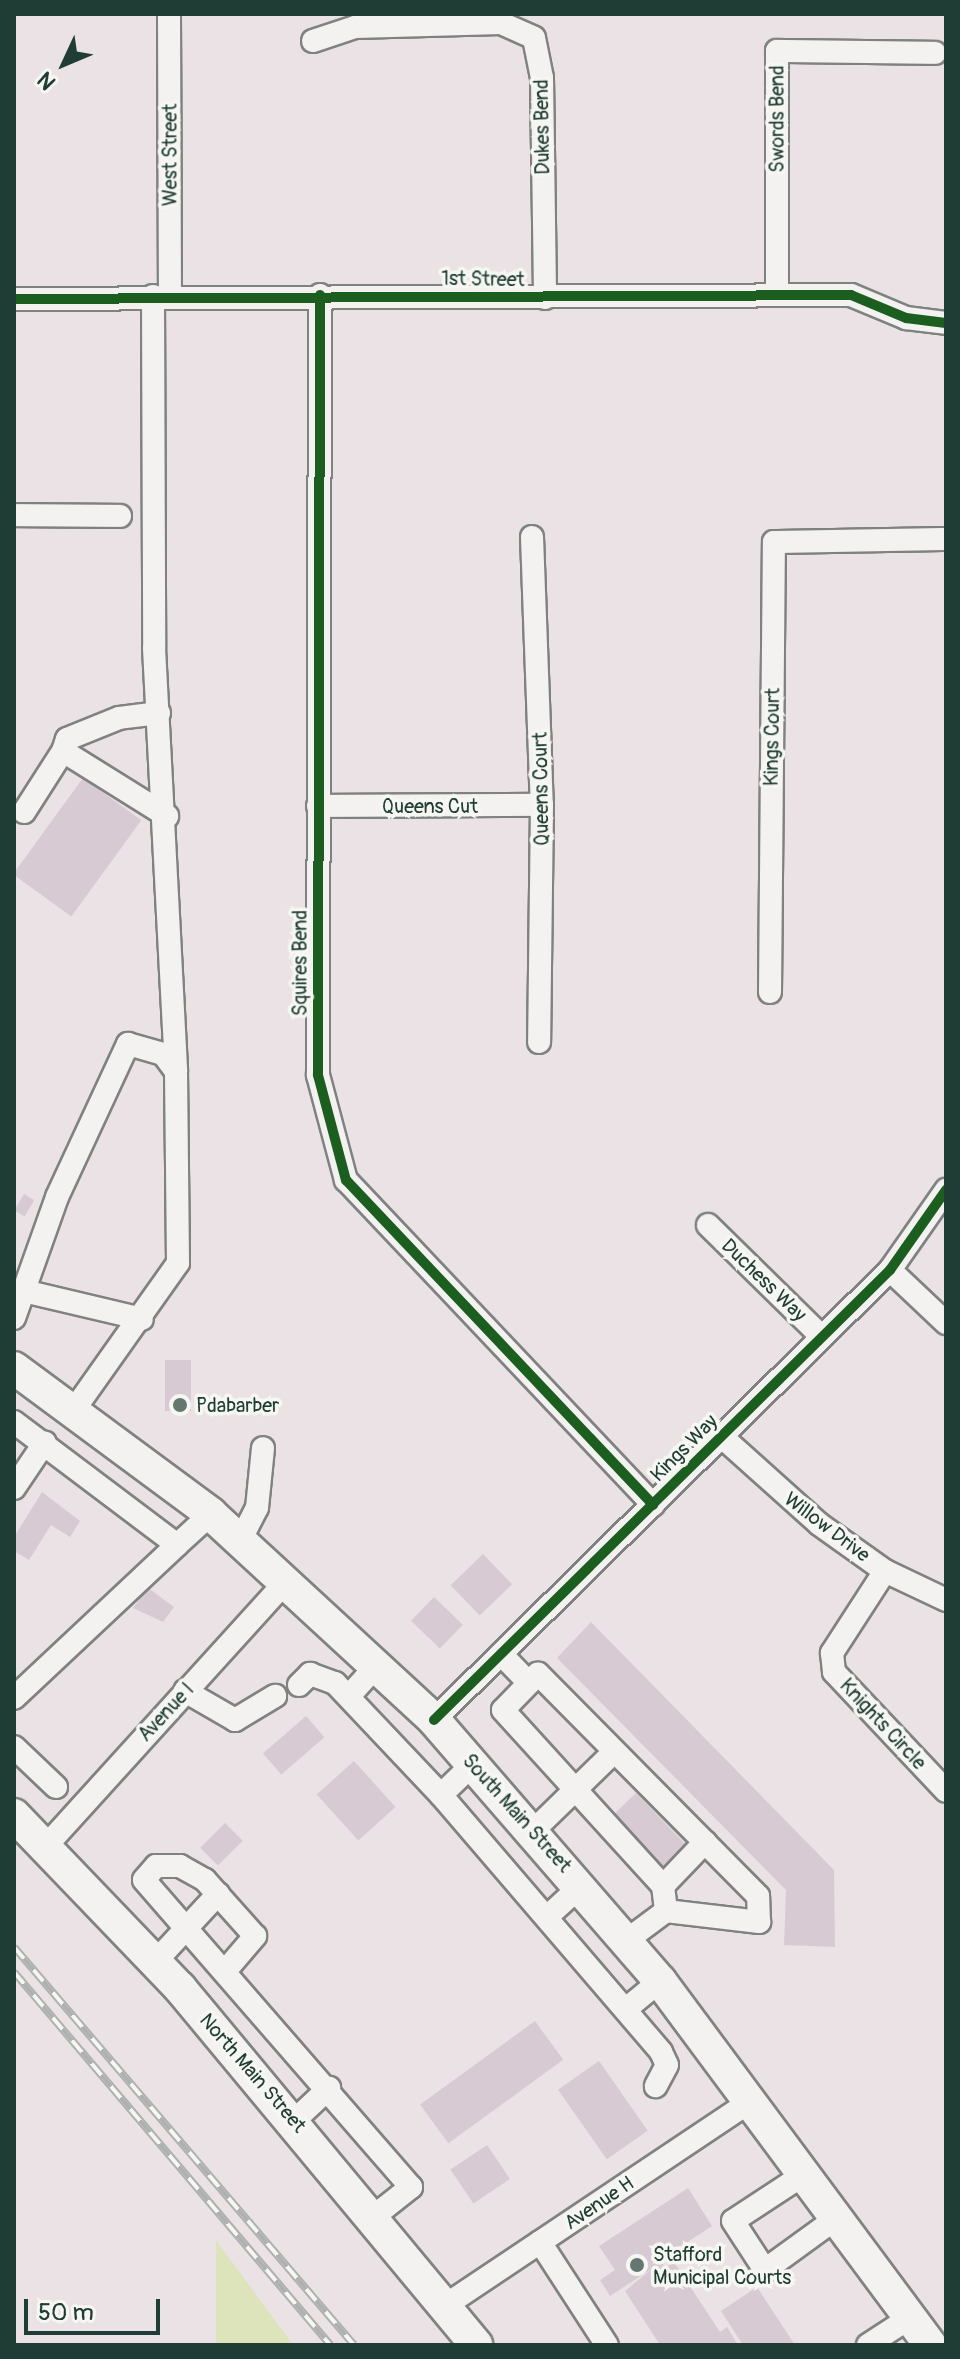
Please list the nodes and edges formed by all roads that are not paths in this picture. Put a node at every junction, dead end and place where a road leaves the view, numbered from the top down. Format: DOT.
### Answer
graph roads {
  1 [pos="169,14"];
  2 [pos="313,41"];
  3 [pos="935,53"];
  4 [pos="320,295"];
  5 [pos="777,295"];
  6 [pos="162,296"];
  7 [pos="545,298"];
  8 [pos="14,299"];
  9 [pos="946,323"];
  10 [pos="14,515"];
  11 [pos="120,516"];
  12 [pos="532,537"];
  13 [pos="946,539"];
  14 [pos="159,713"];
  15 [pos="63,751"];
  16 [pos="542,805"];
  17 [pos="318,806"];
  18 [pos="24,812"];
  19 [pos="167,816"];
  20 [pos="770,992"];
  21 [pos="539,1042"];
  22 [pos="176,1071"];
  23 [pos="946,1190"];
  24 [pos="708,1225"];
  25 [pos="890,1270"];
  26 [pos="28,1292"];
  27 [pos="14,1318"];
  28 [pos="142,1319"];
  29 [pos="946,1323"];
  30 [pos="821,1336"];
  31 [pos="14,1368"];
  32 [pos="74,1410"];
  33 [pos="14,1422"];
  34 [pos="721,1436"];
  35 [pos="45,1442"];
  36 [pos="123,1443"];
  37 [pos="263,1448"];
  38 [pos="97,1479"];
  39 [pos="14,1488"];
  40 [pos="653,1505"];
  41 [pos="211,1514"];
  42 [pos="241,1539"];
  43 [pos="177,1545"];
  44 [pos="885,1571"];
  45 [pos="288,1579"];
  46 [pos="946,1600"];
  47 [pos="501,1654"];
  48 [pos="378,1664"];
  49 [pos="529,1683"];
  50 [pos="299,1685"];
  51 [pos="185,1691"];
  52 [pos="275,1696"];
  53 [pos="349,1696"];
  54 [pos="14,1698"];
  55 [pos="434,1720"];
  56 [pos="14,1747"];
  57 [pos="614,1752"];
  58 [pos="474,1763"];
  59 [pos="56,1787"];
  60 [pos="579,1787"];
  61 [pos="946,1791"];
  62 [pos="441,1795"];
  63 [pos="14,1815"];
  64 [pos="535,1829"];
  65 [pos="705,1842"];
  66 [pos="46,1846"];
  67 [pos="582,1885"];
  68 [pos="663,1886"];
  69 [pos="218,1894"];
  70 [pos="666,1911"];
  71 [pos="548,1916"];
  72 [pos="189,1929"];
  73 [pos="627,1940"];
  74 [pos="155,1962"];
  75 [pos="226,1970"];
  76 [pos="660,1981"];
  77 [pos="626,2009"];
  78 [pos="656,2086"];
  79 [pos="329,2088"];
  80 [pos="752,2100"];
  81 [pos="295,2120"];
  82 [pos="806,2173"];
  83 [pos="373,2217"];
  84 [pos="838,2217"];
  85 [pos="540,2242"];
  86 [pos="446,2305"];
  87 [pos="911,2317"];
  88 [pos="476,2345"];
  89 [pos="607,2345"];
  90 [pos="868,2345"];
  91 [pos="930,2345"];
  1 -- 6 [label="street, West Street"];
  2 -- 7 [label="street, Dukes Bend"];
  3 -- 5 [label="street, Swords Bend"];
  4 -- 6 [label="street, 1st Street"];
  4 -- 7 [label="street, 1st Street"];
  4 -- 17 [label="street, Squires Bend"];
  5 -- 7 [label="street, 1st Street"];
  5 -- 9 [label="street, 1st Street"];
  6 -- 8 [label="street, 1st Street"];
  6 -- 14 [label="street, West Street"];
  10 -- 11 [label="street"];
  12 -- 16 [label="street, Queens Court"];
  13 -- 20 [label="street, Kings Court"];
  14 -- 15 [label="street"];
  14 -- 19 [label="street, West Street"];
  15 -- 18 [label="street"];
  15 -- 19 [label="street"];
  16 -- 17 [label="street, Queens Cut"];
  16 -- 21 [label="street, Queens Court"];
  17 -- 40 [label="street, Squires Bend"];
  19 -- 22 [label="street, West Street"];
  22 -- 26 [label="street"];
  22 -- 28 [label="street, West Street"];
  23 -- 25 [label="street, Kings Way"];
  24 -- 30 [label="street, Duchess Way"];
  25 -- 29 [label="street"];
  25 -- 30 [label="street, Kings Way"];
  26 -- 27 [label="street"];
  26 -- 28 [label="street"];
  28 -- 32 [label="street, West Street"];
  30 -- 34 [label="street, Kings Way"];
  31 -- 32 [label="highway, South Main Street"];
  32 -- 36 [label="highway, South Main Street"];
  33 -- 35 [label="street"];
  34 -- 40 [label="street, Kings Way"];
  34 -- 44 [label="street, Willow Drive"];
  35 -- 38 [label="street"];
  35 -- 39 [label="street"];
  36 -- 38 [label="street"];
  36 -- 41 [label="highway, South Main Street"];
  37 -- 42 [label="street"];
  38 -- 43 [label="street"];
  40 -- 47 [label="street, Kings Way"];
  41 -- 42 [label="highway, South Main Street"];
  41 -- 43 [label="street"];
  42 -- 45 [label="highway, South Main Street"];
  43 -- 54 [label="street"];
  44 -- 46 [label="street, Willow Drive"];
  44 -- 61 [label="street, Knights Circle"];
  45 -- 48 [label="highway, South Main Street"];
  45 -- 51 [label="street, Avenue I"];
  47 -- 49 [label="street"];
  47 -- 55 [label="street, Kings Way"];
  48 -- 53 [label="street"];
  48 -- 55 [label="highway, South Main Street"];
  49 -- 57 [label="street"];
  49 -- 60 [label="street"];
  50 -- 53 [label="street"];
  51 -- 52 [label="street"];
  51 -- 66 [label="street, Avenue I"];
  53 -- 62 [label="street"];
  55 -- 58 [label="highway, South Main Street"];
  56 -- 59 [label="street"];
  57 -- 60 [label="street"];
  57 -- 65 [label="street"];
  58 -- 62 [label="street"];
  58 -- 64 [label="highway, South Main Street"];
  60 -- 64 [label="street"];
  60 -- 68 [label="street"];
  62 -- 71 [label="street"];
  63 -- 66 [label="highway, North Main Street"];
  64 -- 67 [label="highway, South Main Street"];
  65 -- 68 [label="street"];
  65 -- 70 [label="street"];
  66 -- 74 [label="highway, North Main Street"];
  67 -- 71 [label="street"];
  67 -- 73 [label="highway, South Main Street"];
  68 -- 70 [label="street"];
  69 -- 72 [label="street"];
  69 -- 72 [label="street"];
  69 -- 75 [label="street"];
  70 -- 73 [label="street"];
  71 -- 77 [label="street"];
  72 -- 74 [label="street"];
  72 -- 75 [label="street"];
  73 -- 76 [label="highway, South Main Street"];
  74 -- 81 [label="highway, North Main Street"];
  75 -- 79 [label="street"];
  76 -- 77 [label="street"];
  76 -- 80 [label="highway, South Main Street"];
  77 -- 78 [label="street"];
  79 -- 81 [label="street"];
  79 -- 83 [label="street"];
  80 -- 82 [label="highway, South Main Street"];
  80 -- 85 [label="street, Avenue H"];
  81 -- 83 [label="highway, North Main Street"];
  82 -- 84 [label="highway, South Main Street"];
  82 -- 84 [label="street"];
  83 -- 86 [label="highway, North Main Street"];
  84 -- 87 [label="highway, South Main Street"];
  85 -- 86 [label="street, Avenue H"];
  85 -- 89 [label="street"];
  86 -- 88 [label="highway, North Main Street"];
  87 -- 90 [label="street"];
  87 -- 91 [label="highway, South Main Street"];
}
